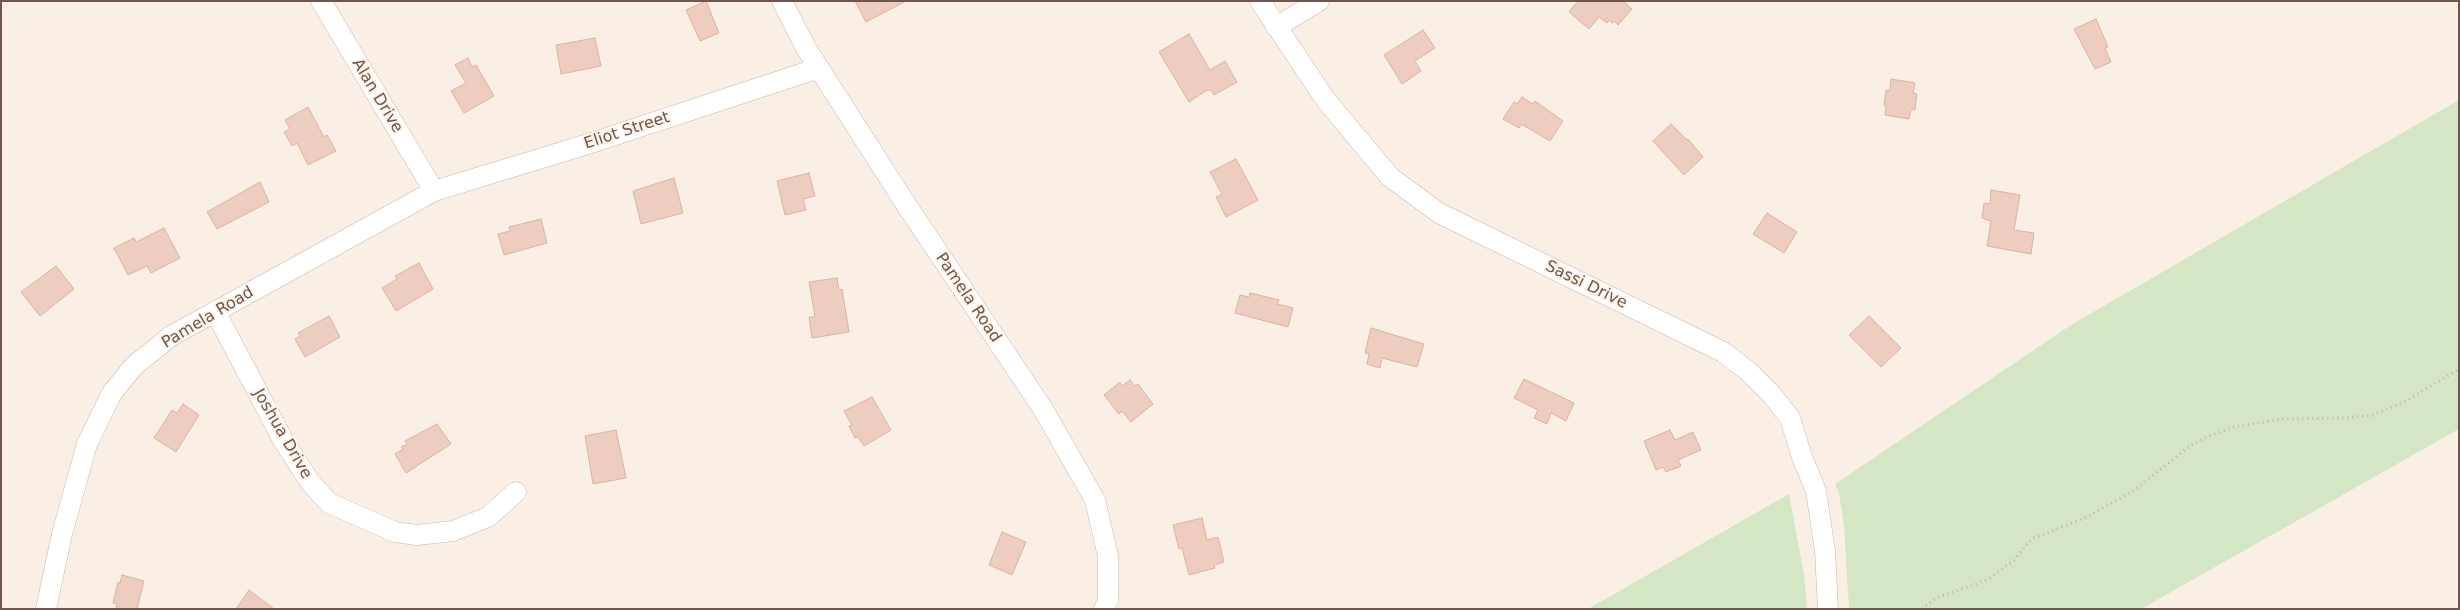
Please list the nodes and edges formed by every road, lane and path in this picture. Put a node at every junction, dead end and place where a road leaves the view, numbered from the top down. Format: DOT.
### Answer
graph roads {
  1 [pos="321,1"];
  2 [pos="782,1"];
  3 [pos="1260,1"];
  4 [pos="1319,1"];
  5 [pos="1276,27"];
  6 [pos="819,68"];
  7 [pos="434,191"];
  8 [pos="215,311"];
  9 [pos="2459,370"];
  10 [pos="516,492"];
  11 [pos="46,609"];
  12 [pos="1104,609"];
  13 [pos="1828,609"];
  14 [pos="1922,609"];
  1 -- 7 [label="street, Alan Drive"];
  2 -- 6 [label="street, Pamela Road"];
  3 -- 5 [label="street, Sassi Drive"];
  4 -- 5 [label="street"];
  5 -- 13 [label="street, Sassi Drive"];
  6 -- 7 [label="street, Eliot Street"];
  6 -- 12 [label="street, Pamela Road"];
  7 -- 8 [label="street, Pamela Road"];
  8 -- 10 [label="street, Joshua Drive"];
  8 -- 11 [label="street, Pamela Road"];
  9 -- 14 [label="path"];
}
